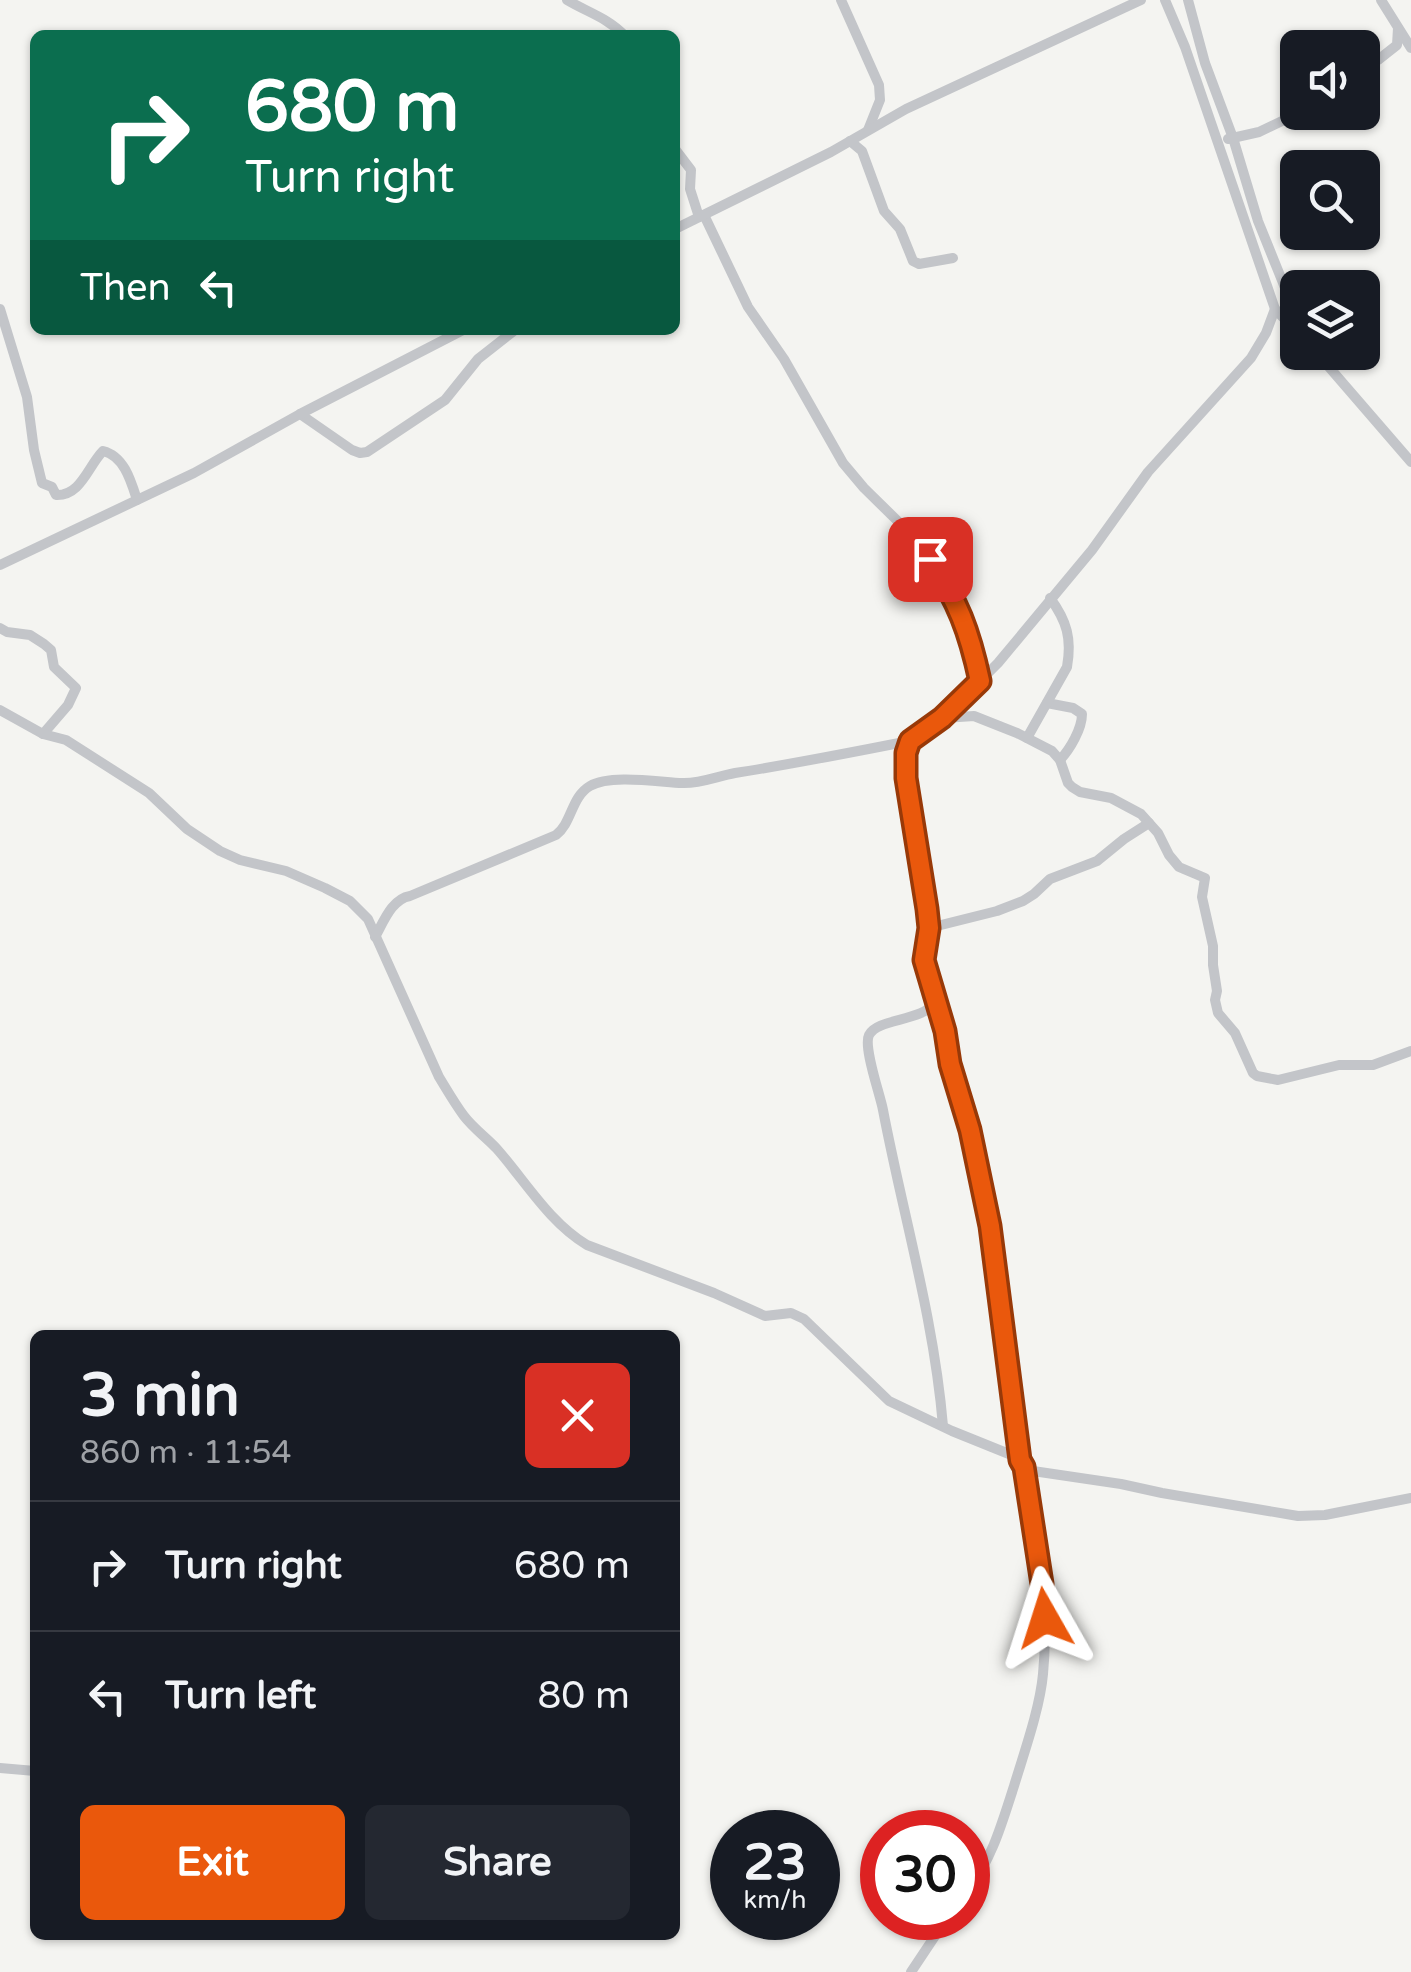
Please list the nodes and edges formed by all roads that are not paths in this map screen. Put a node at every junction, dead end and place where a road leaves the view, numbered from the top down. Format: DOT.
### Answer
graph roads {
  1 [pos="566,0"];
  2 [pos="840,0"];
  3 [pos="1141,0"];
  4 [pos="1165,0"];
  5 [pos="1381,0"];
  6 [pos="1187,1"];
  7 [pos="1398,28"];
  8 [pos="619,30"];
  9 [pos="1411,48"];
  10 [pos="1380,59"];
  11 [pos="1280,122"];
  12 [pos="868,131"];
  13 [pos="1233,138"];
  14 [pos="850,141"];
  15 [pos="1218,141"];
  16 [pos="680,156"];
  17 [pos="701,216"];
  18 [pos="680,226"];
  19 [pos="952,258"];
  20 [pos="1280,275"];
  21 [pos="1276,308"];
  22 [pos="0,310"];
  23 [pos="1280,313"];
  24 [pos="453,335"];
  25 [pos="512,335"];
  26 [pos="1332,370"];
  27 [pos="300,414"];
  28 [pos="1411,462"];
  29 [pos="137,500"];
  30 [pos="0,565"];
  31 [pos="1050,598"];
  32 [pos="0,628"];
  33 [pos="980,681"];
  34 [pos="1048,702"];
  35 [pos="0,710"];
  36 [pos="942,718"];
  37 [pos="42,734"];
  38 [pos="1027,738"];
  39 [pos="910,741"];
  40 [pos="1060,760"];
  41 [pos="1149,823"];
  42 [pos="929,928"];
  43 [pos="375,937"];
  44 [pos="936,1002"];
  45 [pos="1411,1051"];
  46 [pos="943,1426"];
  47 [pos="1022,1464"];
  48 [pos="1411,1498"];
  49 [pos="0,1768"];
  50 [pos="30,1771"];
  51 [pos="990,1855"];
  52 [pos="932,1940"];
  53 [pos="911,1972"];
  1 -- 8 [label="street"];
  2 -- 12 [label="street"];
  3 -- 12 [label="street"];
  4 -- 15 [label="street"];
  5 -- 7 [label="street"];
  6 -- 13 [label="street"];
  7 -- 9 [label="street"];
  7 -- 10 [label="street"];
  11 -- 13 [label="street"];
  12 -- 14 [label="street"];
  13 -- 15 [label="street"];
  13 -- 20 [label="street"];
  14 -- 17 [label="street"];
  14 -- 19 [label="street"];
  15 -- 21 [label="street"];
  16 -- 17 [label="street"];
  17 -- 18 [label="street"];
  17 -- 33 [label="street"];
  21 -- 23 [label="street"];
  21 -- 31 [label="street"];
  22 -- 29 [label="street"];
  24 -- 27 [label="street"];
  25 -- 27 [label="street"];
  26 -- 28 [label="street"];
  27 -- 29 [label="street"];
  29 -- 30 [label="street"];
  31 -- 33 [label="street"];
  31 -- 34 [label="street"];
  32 -- 37 [label="street"];
  33 -- 36 [label="street"];
  34 -- 38 [label="street"];
  34 -- 40 [label="street"];
  35 -- 37 [label="street"];
  36 -- 38 [label="street"];
  36 -- 39 [label="street"];
  37 -- 43 [label="street"];
  38 -- 40 [label="street"];
  39 -- 42 [label="street"];
  39 -- 43 [label="street"];
  40 -- 41 [label="street"];
  41 -- 42 [label="street"];
  41 -- 45 [label="street"];
  42 -- 44 [label="street"];
  43 -- 46 [label="street"];
  44 -- 46 [label="street"];
  44 -- 47 [label="street"];
  46 -- 47 [label="street"];
  47 -- 48 [label="street"];
  47 -- 51 [label="street"];
  49 -- 50 [label="street"];
  52 -- 53 [label="street"];
}
